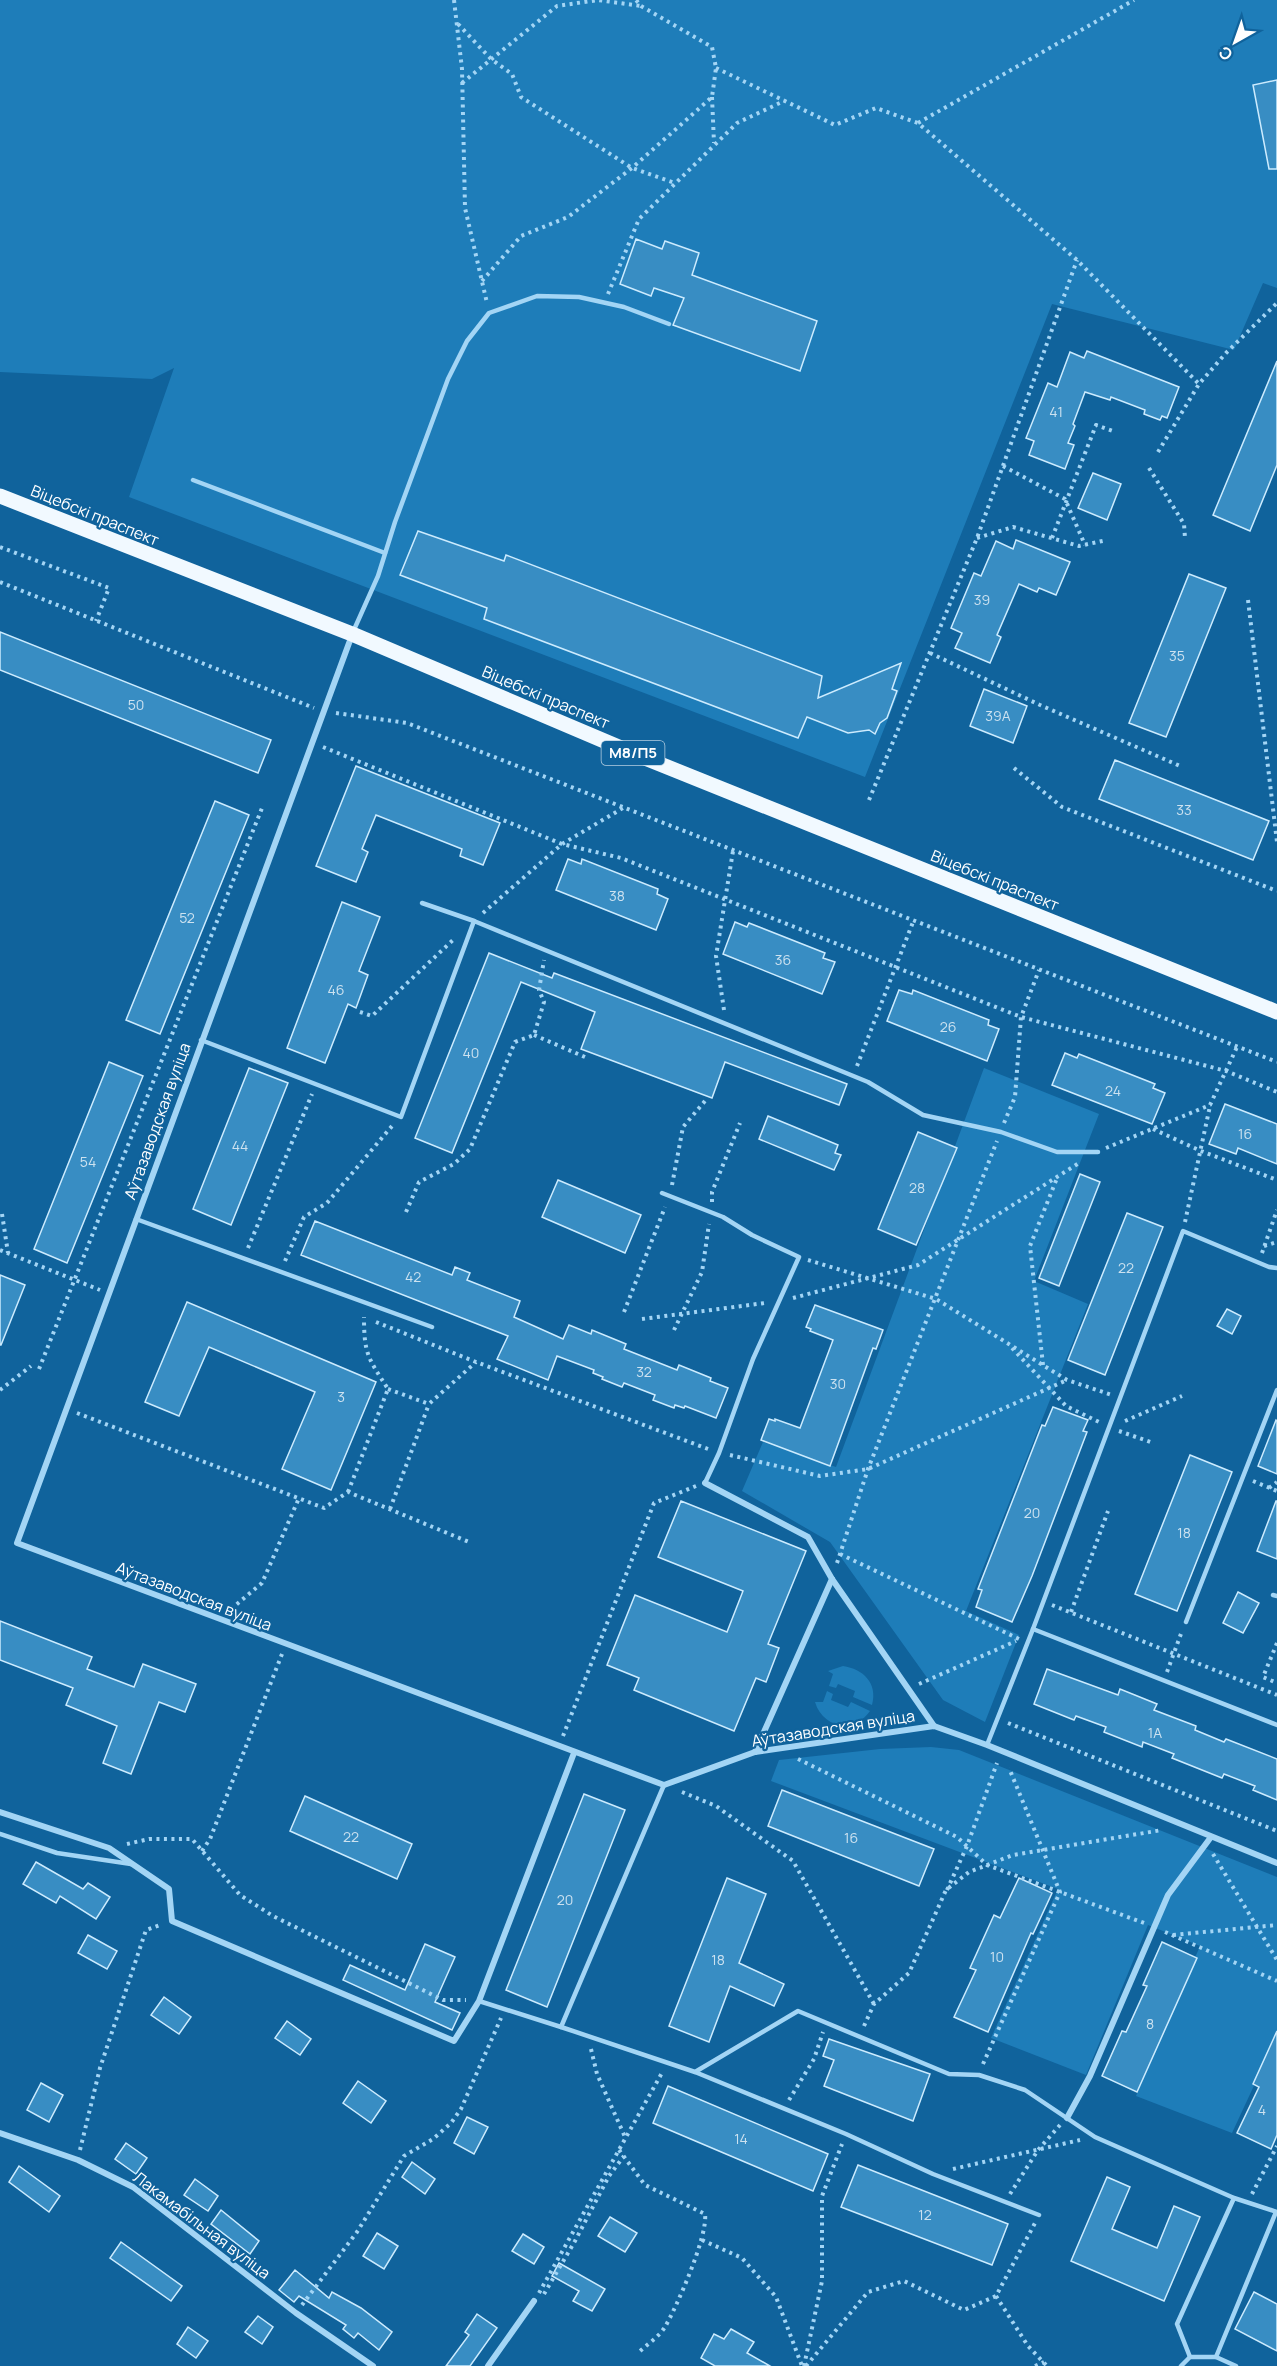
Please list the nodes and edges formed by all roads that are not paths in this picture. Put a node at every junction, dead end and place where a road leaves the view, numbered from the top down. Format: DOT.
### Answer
graph roads {
  1 [pos="669,324"];
  2 [pos="193,480"];
  3 [pos="0,496"];
  4 [pos="385,553"];
  5 [pos="352,634"];
  6 [pos="422,903"];
  7 [pos="474,921"];
  8 [pos="1277,1012"];
  9 [pos="201,1040"];
  10 [pos="1098,1152"];
  11 [pos="662,1193"];
  12 [pos="135,1219"];
  13 [pos="1277,1268"];
  14 [pos="432,1327"];
  15 [pos="1277,1390"];
  16 [pos="705,1483"];
  17 [pos="832,1579"];
  18 [pos="1186,1622"];
  19 [pos="1033,1629"];
  20 [pos="1277,1725"];
  21 [pos="934,1726"];
  22 [pos="987,1744"];
  23 [pos="755,1752"];
  24 [pos="574,1753"];
  25 [pos="664,1785"];
  26 [pos="0,1812"];
  27 [pos="0,1834"];
  28 [pos="1211,1837"];
  29 [pos="1277,1863"];
  30 [pos="134,1865"];
  31 [pos="479,2001"];
  32 [pos="561,2026"];
  33 [pos="695,2072"];
  34 [pos="1067,2118"];
  35 [pos="0,2133"];
  36 [pos="1234,2198"];
  37 [pos="1277,2212"];
  38 [pos="1039,2215"];
  39 [pos="534,2301"];
  40 [pos="1190,2357"];
  41 [pos="1216,2357"];
  42 [pos="373,2366"];
  43 [pos="488,2366"];
  44 [pos="1182,2366"];
  45 [pos="1236,2366"];
  1 -- 4 [label="lane"];
  2 -- 4 [label="lane"];
  3 -- 5 [label="main road, Віцебскі праспект / М8/П5"];
  4 -- 5 [label="lane"];
  5 -- 8 [label="main road, Віцебскі праспект / М8/П5"];
  5 -- 9 [label="street, Аўтазаводская вуліца"];
  6 -- 7 [label="lane"];
  7 -- 9 [label="lane"];
  7 -- 10 [label="lane"];
  9 -- 12 [label="street, Аўтазаводская вуліца"];
  11 -- 16 [label="lane"];
  12 -- 14 [label="lane"];
  12 -- 24 [label="street, Аўтазаводская вуліца"];
  13 -- 19 [label="lane"];
  15 -- 18 [label="lane"];
  16 -- 17 [label="street"];
  17 -- 21 [label="street"];
  17 -- 23 [label="street"];
  19 -- 20 [label="lane"];
  19 -- 22 [label="lane"];
  21 -- 22 [label="street, Аўтазаводская вуліца"];
  21 -- 23 [label="street, Аўтазаводская вуліца"];
  22 -- 28 [label="street, Аўтазаводская вуліца"];
  23 -- 25 [label="street, Аўтазаводская вуліца"];
  24 -- 25 [label="street, Аўтазаводская вуліца"];
  24 -- 31 [label="street"];
  25 -- 32 [label="lane"];
  26 -- 30 [label="street"];
  27 -- 30 [label="lane"];
  28 -- 29 [label="street, Аўтазаводская вуліца"];
  28 -- 34 [label="street"];
  30 -- 31 [label="street"];
  31 -- 32 [label="lane"];
  32 -- 33 [label="lane"];
  33 -- 34 [label="lane"];
  33 -- 38 [label="lane"];
  34 -- 36 [label="lane"];
  35 -- 42 [label="street, Лакамабільная вуліца"];
  36 -- 37 [label="lane"];
  36 -- 40 [label="lane"];
  37 -- 41 [label="lane"];
  39 -- 43 [label="street"];
  40 -- 41 [label="lane"];
  40 -- 44 [label="lane"];
  41 -- 45 [label="lane"];
}
